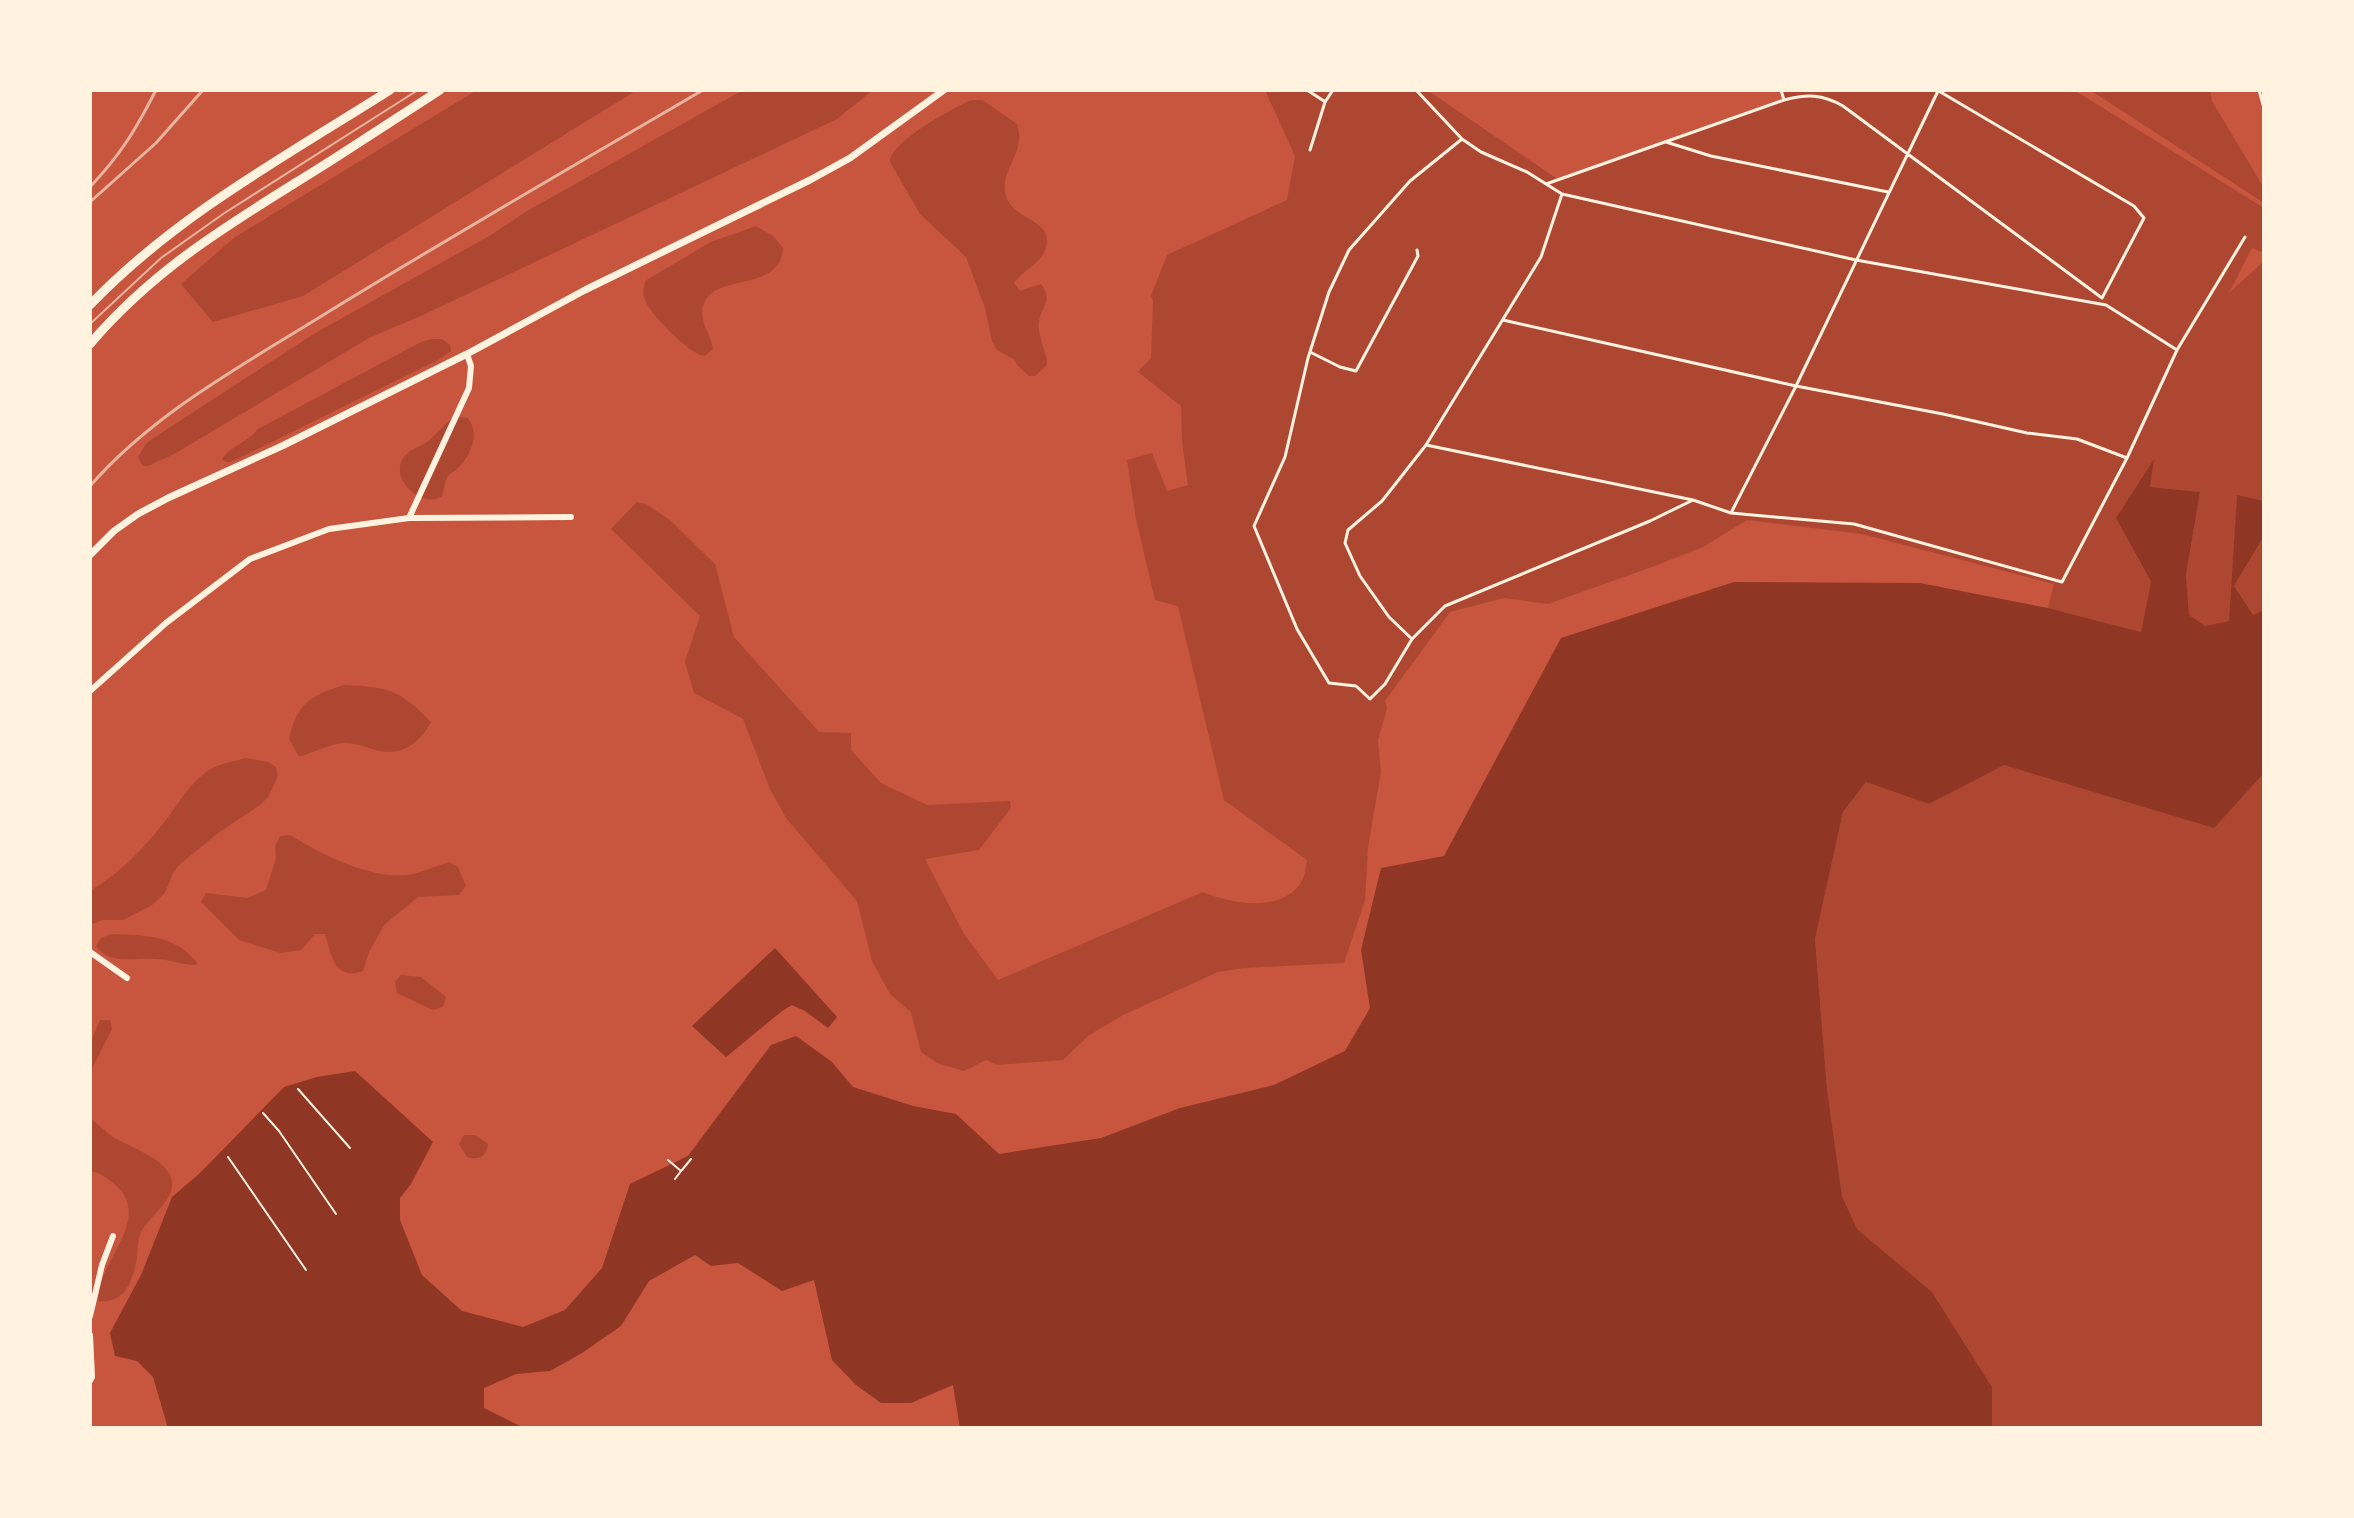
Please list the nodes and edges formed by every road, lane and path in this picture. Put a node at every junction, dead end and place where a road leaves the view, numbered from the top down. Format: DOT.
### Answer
graph roads {
  1 [pos="390,90"];
  2 [pos="440,90"];
  3 [pos="944,90"];
  4 [pos="1307,90"];
  5 [pos="1333,90"];
  6 [pos="1416,90"];
  7 [pos="1781,90"];
  8 [pos="1938,90"];
  9 [pos="2259,90"];
  10 [pos="1784,100"];
  11 [pos="1325,102"];
  12 [pos="2264,108"];
  13 [pos="1462,139"];
  14 [pos="1666,142"];
  15 [pos="1310,150"];
  16 [pos="1906,154"];
  17 [pos="1546,184"];
  18 [pos="1888,192"];
  19 [pos="1562,194"];
  20 [pos="2245,237"];
  21 [pos="1417,250"];
  22 [pos="1856,260"];
  23 [pos="90,305"];
  24 [pos="1503,320"];
  25 [pos="90,344"];
  26 [pos="2177,350"];
  27 [pos="1310,352"];
  28 [pos="467,354"];
  29 [pos="1796,386"];
  30 [pos="1426,445"];
  31 [pos="2127,458"];
  32 [pos="1693,500"];
  33 [pos="1731,513"];
  34 [pos="571,517"];
  35 [pos="409,518"];
  36 [pos="90,555"];
  37 [pos="1412,639"];
  38 [pos="90,691"];
  39 [pos="90,952"];
  40 [pos="127,978"];
  41 [pos="298,1089"];
  42 [pos="263,1113"];
  43 [pos="350,1148"];
  44 [pos="228,1157"];
  45 [pos="691,1159"];
  46 [pos="668,1160"];
  47 [pos="681,1171"];
  48 [pos="675,1179"];
  49 [pos="336,1214"];
  50 [pos="113,1236"];
  51 [pos="306,1270"];
  52 [pos="90,1316"];
  53 [pos="90,1335"];
  54 [pos="90,1381"];
  1 -- 23 [label="main road"];
  2 -- 25 [label="main road"];
  3 -- 28 [label="street"];
  4 -- 11 [label="lane"];
  5 -- 11 [label="lane"];
  6 -- 13 [label="lane"];
  7 -- 10 [label="lane"];
  8 -- 16 [label="lane"];
  8 -- 16 [label="lane"];
  9 -- 12 [label="lane"];
  10 -- 14 [label="lane"];
  10 -- 16 [label="lane"];
  11 -- 15 [label="lane"];
  13 -- 17 [label="lane"];
  13 -- 27 [label="lane"];
  14 -- 17 [label="lane"];
  14 -- 18 [label="lane"];
  16 -- 18 [label="lane"];
  17 -- 19 [label="lane"];
  18 -- 22 [label="lane"];
  19 -- 22 [label="lane"];
  19 -- 24 [label="lane"];
  20 -- 26 [label="lane"];
  21 -- 27 [label="lane"];
  22 -- 26 [label="lane"];
  22 -- 29 [label="lane"];
  24 -- 29 [label="lane"];
  24 -- 30 [label="lane"];
  26 -- 31 [label="lane"];
  27 -- 37 [label="lane"];
  28 -- 35 [label="street"];
  28 -- 36 [label="street"];
  29 -- 31 [label="lane"];
  29 -- 33 [label="lane"];
  30 -- 32 [label="lane"];
  30 -- 37 [label="lane"];
  31 -- 33 [label="lane"];
  32 -- 33 [label="lane"];
  32 -- 37 [label="lane"];
  34 -- 35 [label="street"];
  35 -- 38 [label="street"];
  39 -- 40 [label="street"];
  41 -- 43 [label="path"];
  42 -- 49 [label="path"];
  44 -- 51 [label="path"];
  45 -- 47 [label="path"];
  46 -- 47 [label="path"];
  47 -- 48 [label="path"];
  50 -- 52 [label="street"];
  53 -- 54 [label="street"];
}
